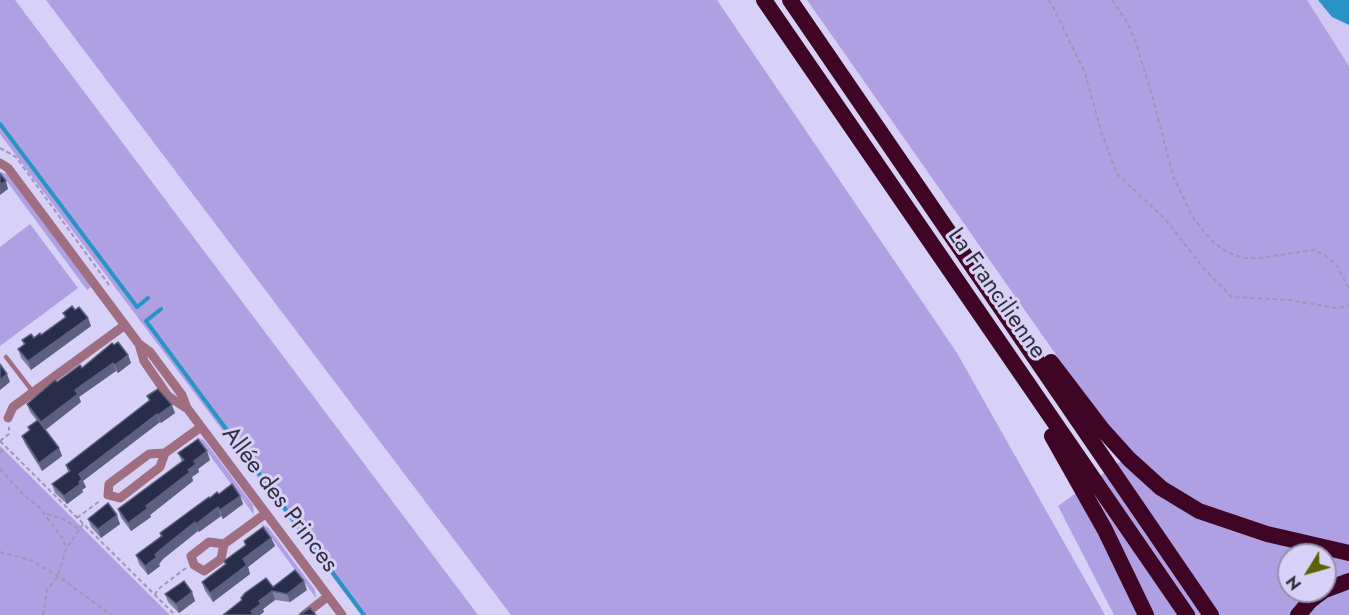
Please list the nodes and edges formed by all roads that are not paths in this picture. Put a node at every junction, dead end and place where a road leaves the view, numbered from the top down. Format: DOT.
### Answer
graph roads {
  1 [pos="764,0"];
  2 [pos="790,0"];
  3 [pos="0,163"];
  4 [pos="125,325"];
  5 [pos="1014,325"];
  6 [pos="6,357"];
  7 [pos="33,392"];
  8 [pos="1044,406"];
  9 [pos="8,418"];
  10 [pos="201,427"];
  11 [pos="165,453"];
  12 [pos="265,514"];
  13 [pos="224,544"];
  14 [pos="1349,553"];
  15 [pos="327,597"];
  16 [pos="1308,603"];
  17 [pos="304,615"];
  18 [pos="342,615"];
  19 [pos="1146,615"];
  20 [pos="1187,615"];
  21 [pos="1211,615"];
  22 [pos="1298,615"];
  1 -- 8 [label="highway, La Francilienne"];
  2 -- 5 [label="highway, La Francilienne"];
  3 -- 4 [label="street, Allée des Princes"];
  4 -- 7 [label="street"];
  4 -- 10 [label="street, Allée des Princes"];
  5 -- 14 [label="highway"];
  5 -- 21 [label="highway, La Francilienne"];
  6 -- 7 [label="lane"];
  7 -- 9 [label="street"];
  8 -- 19 [label="highway"];
  8 -- 20 [label="highway, La Francilienne"];
  10 -- 11 [label="street"];
  10 -- 12 [label="street, Allée des Princes"];
  11 -- 11 [label="street"];
  12 -- 13 [label="street"];
  12 -- 15 [label="street, Allée des Princes"];
  13 -- 13 [label="street"];
  15 -- 17 [label="street"];
  15 -- 18 [label="street, Allée des Princes"];
  16 -- 22 [label="highway"];
}
